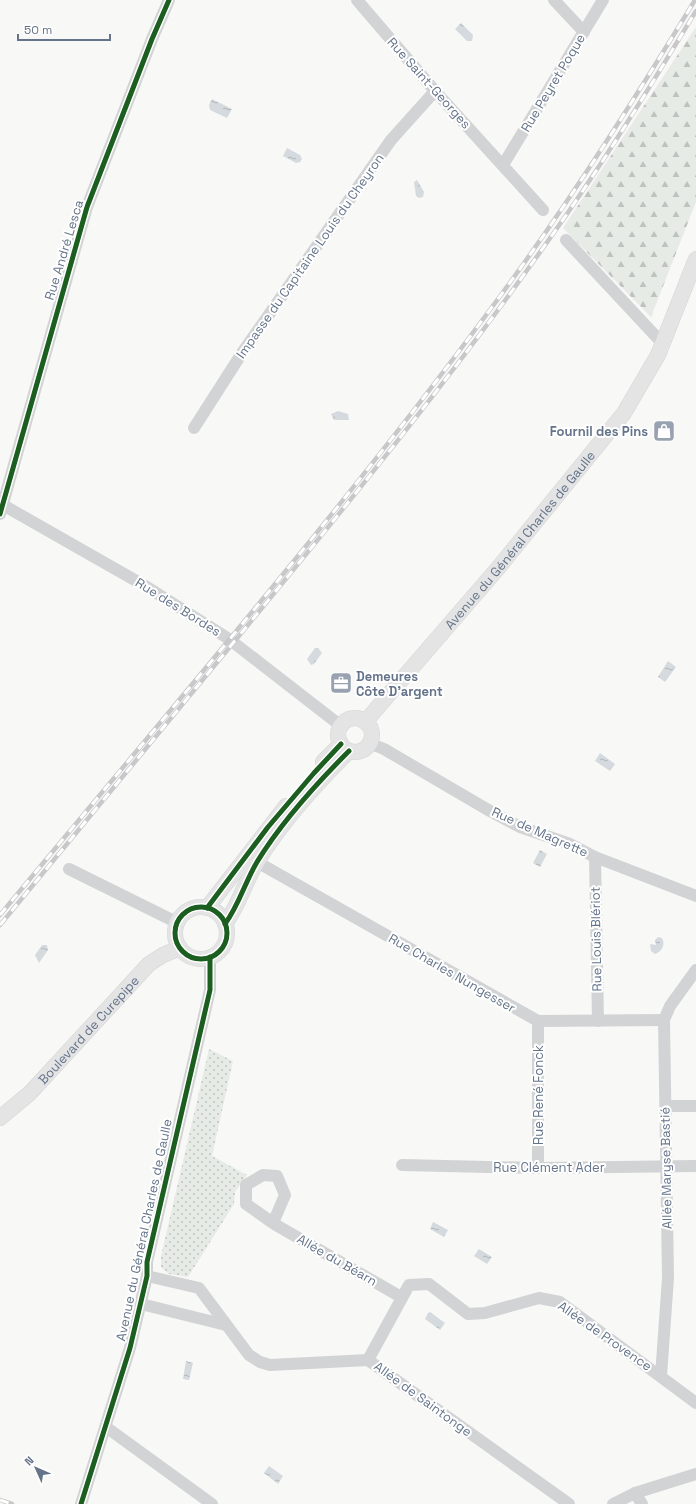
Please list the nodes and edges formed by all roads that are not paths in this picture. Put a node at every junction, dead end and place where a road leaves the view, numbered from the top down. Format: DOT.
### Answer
graph roads {
  1 [pos="357,0"];
  2 [pos="554,0"];
  3 [pos="603,0"];
  4 [pos="164,2"];
  5 [pos="584,32"];
  6 [pos="435,91"];
  7 [pos="503,165"];
  8 [pos="543,210"];
  9 [pos="566,240"];
  10 [pos="696,259"];
  11 [pos="663,344"];
  12 [pos="194,428"];
  13 [pos="4,487"];
  14 [pos="2,509"];
  15 [pos="365,722"];
  16 [pos="341,726"];
  17 [pos="369,743"];
  18 [pos="345,748"];
  19 [pos="595,857"];
  20 [pos="257,862"];
  21 [pos="69,869"];
  22 [pos="696,896"];
  23 [pos="207,908"];
  24 [pos="178,923"];
  25 [pos="225,924"];
  26 [pos="180,948"];
  27 [pos="210,957"];
  28 [pos="696,970"];
  29 [pos="664,1020"];
  30 [pos="538,1021"];
  31 [pos="598,1021"];
  32 [pos="666,1106"];
  33 [pos="696,1106"];
  34 [pos="0,1118"];
  35 [pos="402,1165"];
  36 [pos="666,1166"];
  37 [pos="696,1166"];
  38 [pos="538,1168"];
  39 [pos="273,1223"];
  40 [pos="147,1276"];
  41 [pos="401,1297"];
  42 [pos="141,1304"];
  43 [pos="226,1324"];
  44 [pos="368,1360"];
  45 [pos="661,1376"];
  46 [pos="696,1403"];
  47 [pos="106,1427"];
  48 [pos="696,1474"];
  49 [pos="635,1493"];
  50 [pos="84,1503"];
  51 [pos="212,1504"];
  52 [pos="569,1504"];
  53 [pos="613,1504"];
  54 [pos="642,1504"];
  1 -- 6 [label="street, Rue Saint-Georges"];
  2 -- 5 [label="street"];
  3 -- 5 [label="street, Rue Peyret Poque"];
  4 -- 13 [label="street, Rue André Lesca"];
  5 -- 7 [label="street, Rue Peyret Poque"];
  6 -- 7 [label="street, Rue Saint-Georges"];
  6 -- 12 [label="street, Impasse du Capitaine Louis du Cheyron"];
  7 -- 8 [label="street, Rue Saint-Georges"];
  9 -- 11 [label="street"];
  10 -- 11 [label="main road, Avenue du Général Charles de Gaulle"];
  11 -- 15 [label="main road, Avenue du Général Charles de Gaulle"];
  13 -- 14 [label="street, Rue André Lesca"];
  14 -- 16 [label="street, Rue des Bordes"];
  15 -- 16 [label="main road"];
  15 -- 17 [label="main road"];
  16 -- 18 [label="main road"];
  17 -- 18 [label="main road"];
  17 -- 19 [label="street, Rue de Magrette"];
  18 -- 20 [label="main road"];
  18 -- 23 [label="main road"];
  19 -- 22 [label="street, Rue de Magrette"];
  19 -- 31 [label="street, Rue Louis Blériot"];
  20 -- 25 [label="main road"];
  20 -- 30 [label="street, Rue Charles Nungesser"];
  21 -- 24 [label="street"];
  23 -- 24 [label="main road"];
  23 -- 25 [label="main road"];
  24 -- 26 [label="main road"];
  25 -- 27 [label="main road"];
  26 -- 27 [label="main road"];
  26 -- 34 [label="main road, Boulevard de Curepipe"];
  27 -- 40 [label="street, Avenue du Général Charles de Gaulle"];
  28 -- 29 [label="street, Allée Maryse Bastié"];
  29 -- 31 [label="street, Rue Charles Nungesser"];
  29 -- 32 [label="street, Allée Maryse Bastié"];
  30 -- 31 [label="street, Rue Charles Nungesser"];
  30 -- 38 [label="street, Rue René Fonck"];
  32 -- 33 [label="street"];
  32 -- 36 [label="street, Allée Maryse Bastié"];
  35 -- 38 [label="street, Rue Clément Ader"];
  36 -- 37 [label="street, Rue Clément Ader"];
  36 -- 38 [label="street, Rue Clément Ader"];
  36 -- 45 [label="street, Allée Maryse Bastié"];
  39 -- 41 [label="street, Allée du Béarn"];
  40 -- 42 [label="street, Avenue du Général Charles de Gaulle"];
  40 -- 43 [label="street, Allée de Saintonge"];
  41 -- 44 [label="street, Allée de Provence"];
  41 -- 45 [label="street, Allée de Provence"];
  42 -- 43 [label="street"];
  42 -- 47 [label="street, Avenue du Général Charles de Gaulle"];
  43 -- 44 [label="street, Allée de Saintonge"];
  44 -- 52 [label="street, Allée de Saintonge"];
  45 -- 46 [label="street, Allée de Provence"];
  47 -- 50 [label="street, Avenue du Général Charles de Gaulle"];
  47 -- 51 [label="street"];
  48 -- 49 [label="street"];
  49 -- 53 [label="street"];
  49 -- 54 [label="street"];
}
